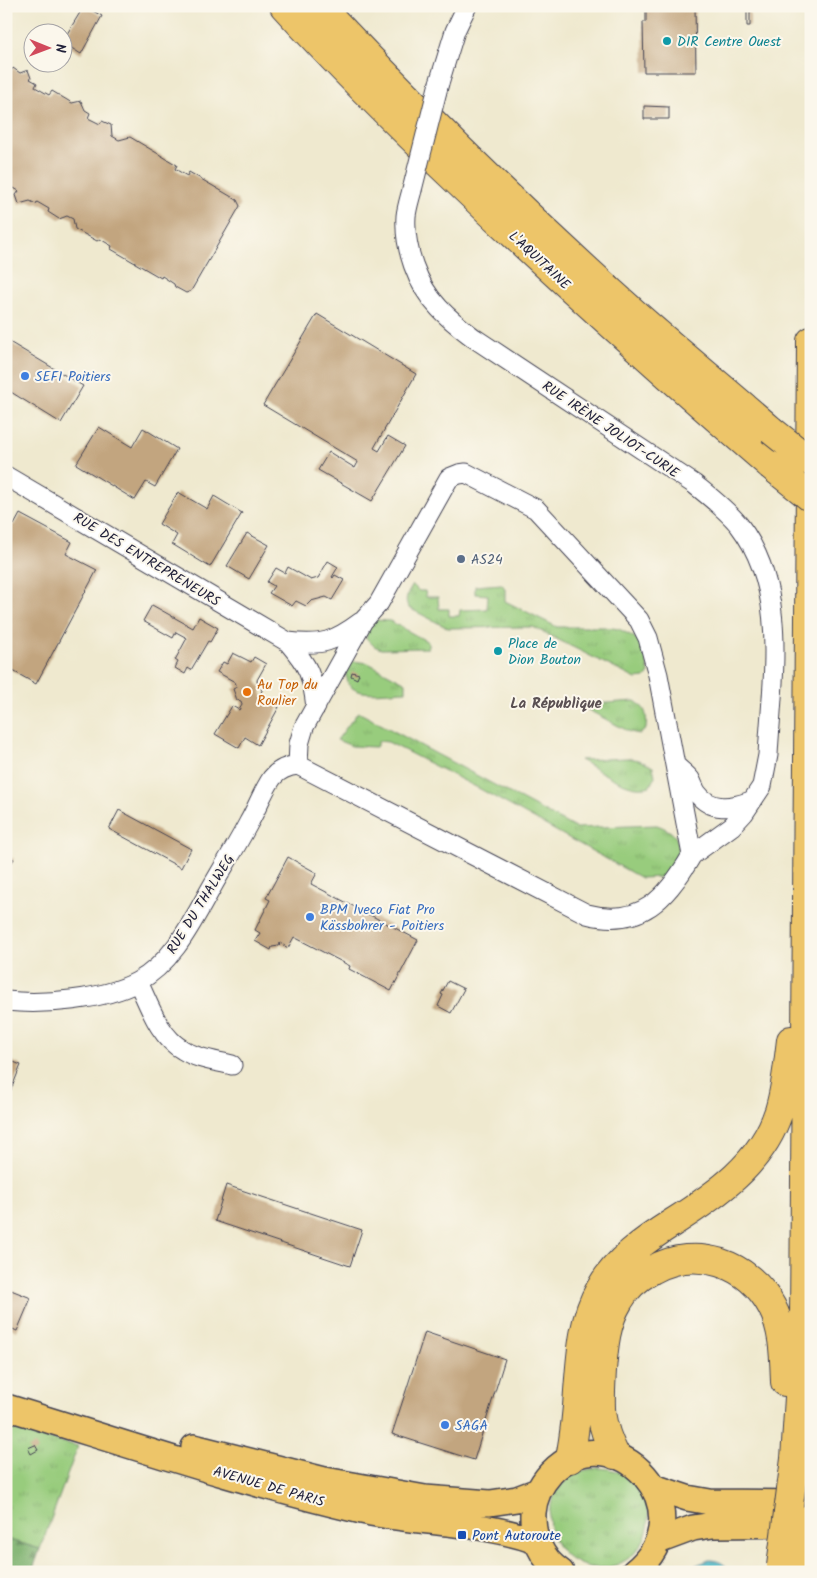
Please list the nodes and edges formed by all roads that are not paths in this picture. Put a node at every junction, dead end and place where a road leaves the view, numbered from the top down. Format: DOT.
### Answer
graph roads {
  1 [pos="284,6"];
  2 [pos="320,6"];
  3 [pos="466,6"];
  4 [pos="811,341"];
  5 [pos="771,424"];
  6 [pos="811,450"];
  7 [pos="811,462"];
  8 [pos="6,476"];
  9 [pos="811,498"];
  10 [pos="363,620"];
  11 [pos="288,642"];
  12 [pos="316,707"];
  13 [pos="298,765"];
  14 [pos="675,765"];
  15 [pos="808,767"];
  16 [pos="751,801"];
  17 [pos="692,855"];
  18 [pos="138,982"];
  19 [pos="6,1001"];
  20 [pos="232,1065"];
  21 [pos="6,1391"];
  22 [pos="6,1407"];
  23 [pos="614,1455"];
  24 [pos="795,1457"];
  25 [pos="570,1459"];
  26 [pos="654,1487"];
  27 [pos="538,1490"];
  28 [pos="811,1503"];
  29 [pos="811,1518"];
  30 [pos="811,1524"];
  31 [pos="536,1541"];
  32 [pos="646,1562"];
  33 [pos="792,1569"];
  34 [pos="561,1572"];
  1 -- 9 [label="highway, L'AQUITAINE, bridge"];
  2 -- 5 [label="highway, L'AQUITAINE"];
  3 -- 16 [label="street, RUE IRÈNE JOLIOT-CURIE, bridge"];
  4 -- 15 [label="highway"];
  5 -- 6 [label="highway"];
  5 -- 7 [label="highway, bridge"];
  8 -- 11 [label="street, RUE DES ENTREPRENEURS"];
  10 -- 11 [label="street"];
  10 -- 12 [label="street"];
  10 -- 14 [label="street"];
  11 -- 12 [label="street"];
  12 -- 13 [label="street"];
  13 -- 17 [label="street"];
  13 -- 18 [label="street, RUE DU THALWEG"];
  14 -- 16 [label="street"];
  14 -- 17 [label="street"];
  15 -- 24 [label="highway"];
  15 -- 25 [label="highway"];
  16 -- 17 [label="street, RUE IRÈNE JOLIOT-CURIE"];
  18 -- 19 [label="street, RUE DU THALWEG"];
  18 -- 20 [label="street"];
  21 -- 27 [label="main road, AVENUE DE PARIS"];
  22 -- 31 [label="main road, AVENUE DE PARIS"];
  23 -- 24 [label="highway"];
  23 -- 25 [label="main road"];
  23 -- 26 [label="main road"];
  24 -- 33 [label="highway, bridge"];
  25 -- 27 [label="main road"];
  26 -- 28 [label="main road"];
  26 -- 32 [label="main road"];
  27 -- 31 [label="main road"];
  29 -- 33 [label="highway, bridge"];
  30 -- 32 [label="main road"];
  31 -- 34 [label="main road"];
}
